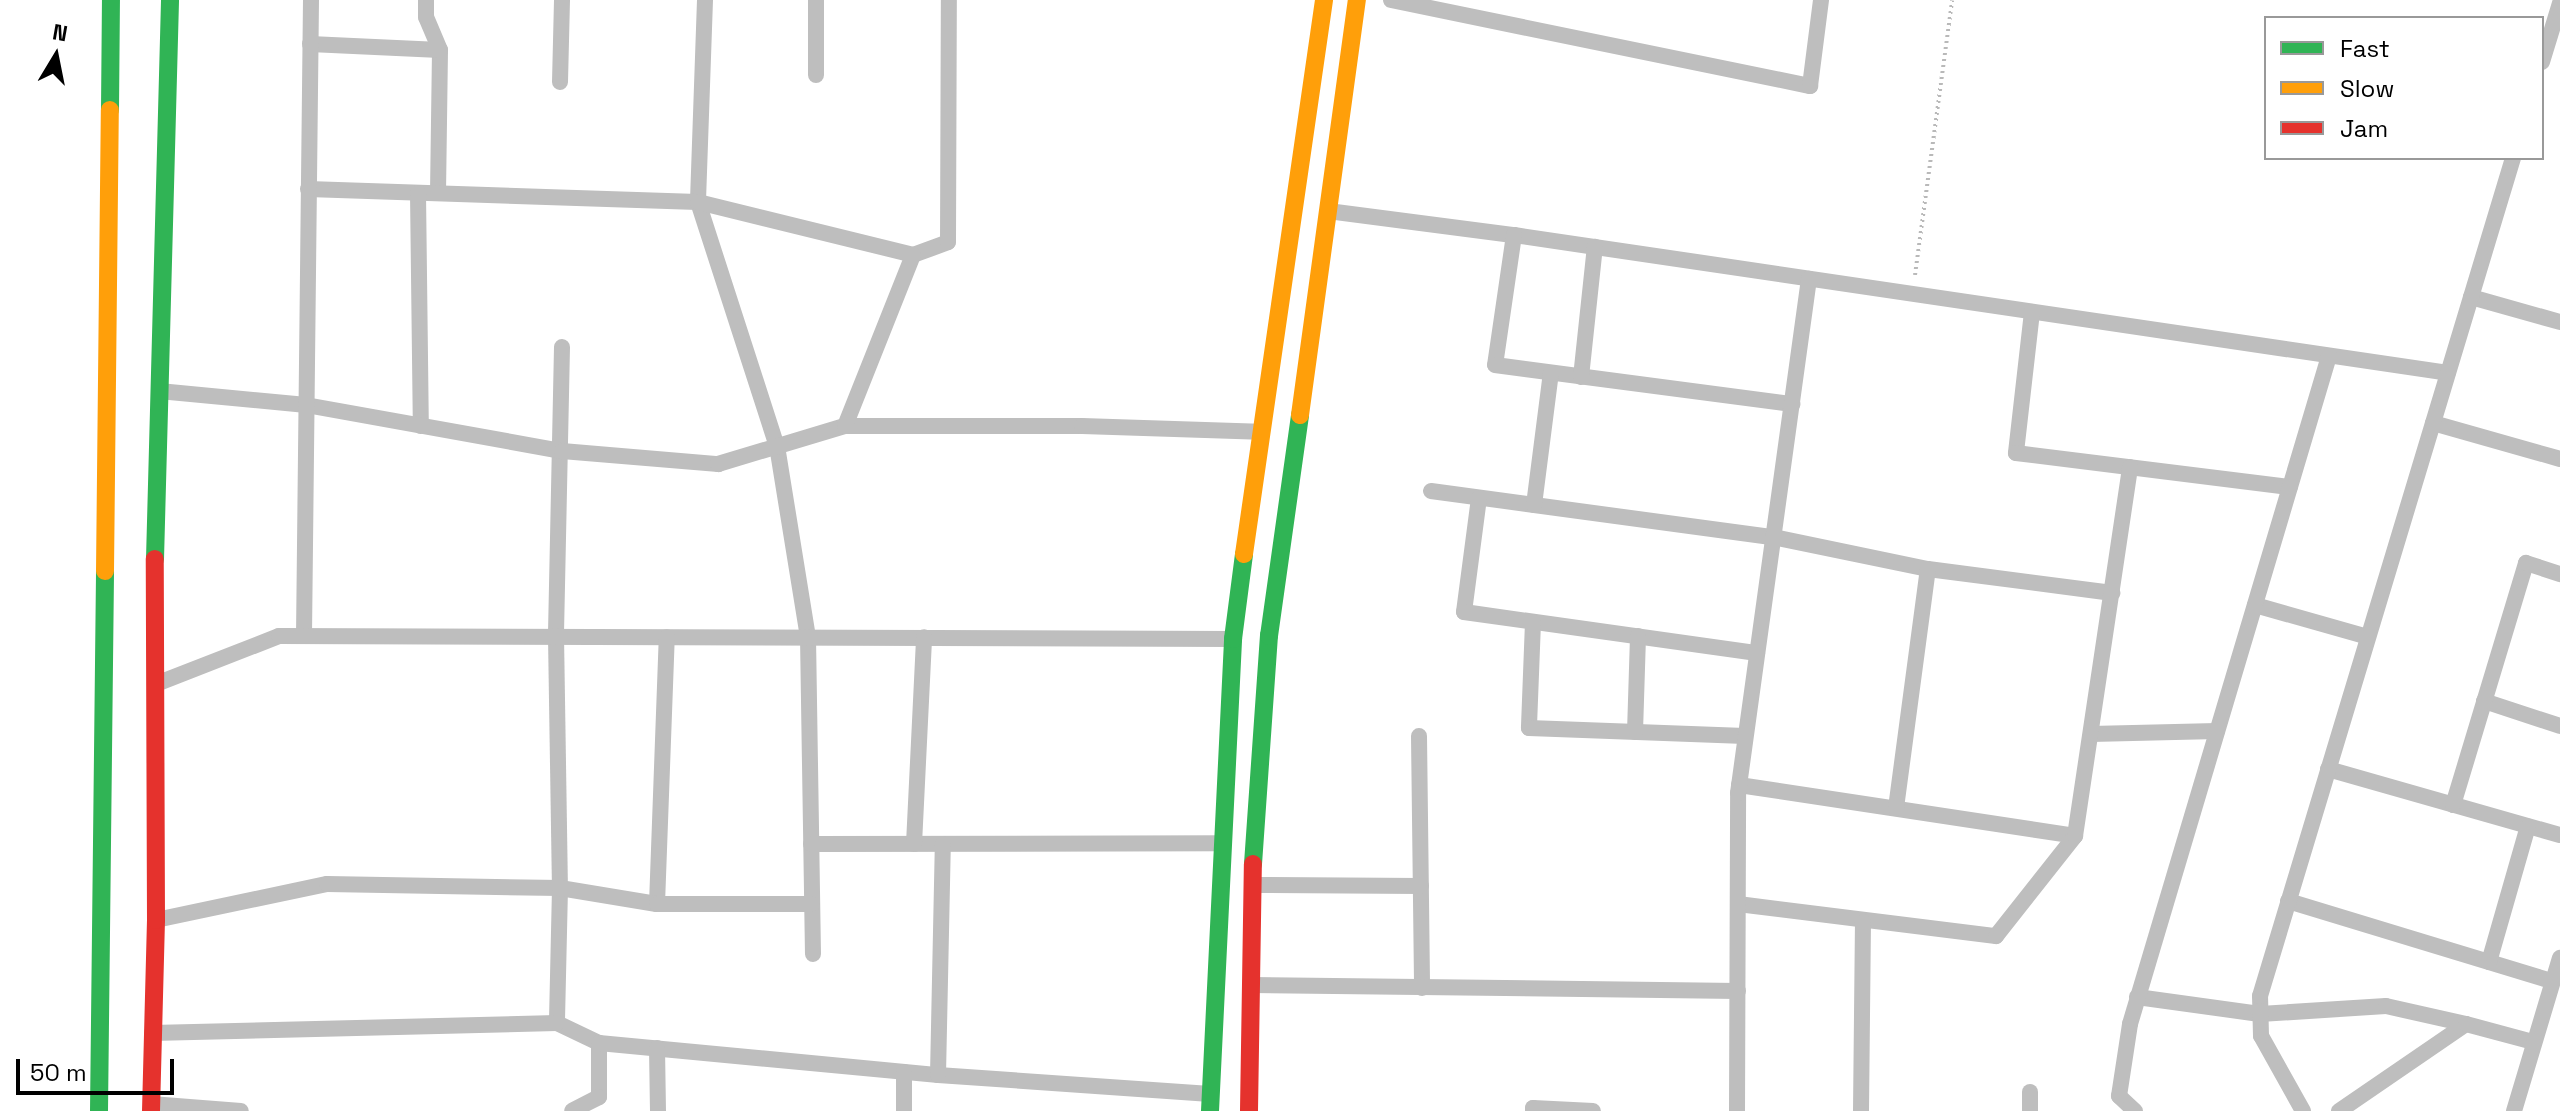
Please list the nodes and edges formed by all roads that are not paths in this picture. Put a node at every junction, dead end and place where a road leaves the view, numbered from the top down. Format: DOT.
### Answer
graph roads {
  1 [pos="111,0"];
  2 [pos="170,0"];
  3 [pos="311,0"];
  4 [pos="426,0"];
  5 [pos="562,0"];
  6 [pos="705,0"];
  7 [pos="816,0"];
  8 [pos="949,0"];
  9 [pos="1324,0"];
  10 [pos="1357,0"];
  11 [pos="1391,0"];
  12 [pos="1821,0"];
  13 [pos="2560,3"];
  14 [pos="310,44"];
  15 [pos="2554,44"];
  16 [pos="440,50"];
  17 [pos="816,75"];
  18 [pos="560,82"];
  19 [pos="2512,160"];
  20 [pos="308,189"];
  21 [pos="418,193"];
  22 [pos="438,193"];
  23 [pos="698,202"];
  24 [pos="1328,211"];
  25 [pos="1514,235"];
  26 [pos="1595,247"];
  27 [pos="913,255"];
  28 [pos="1809,279"];
  29 [pos="2471,297"];
  30 [pos="2032,312"];
  31 [pos="2560,322"];
  32 [pos="562,347"];
  33 [pos="2329,356"];
  34 [pos="1551,373"];
  35 [pos="2448,373"];
  36 [pos="1581,377"];
  37 [pos="159,391"];
  38 [pos="1792,404"];
  39 [pos="306,405"];
  40 [pos="2433,423"];
  41 [pos="421,426"];
  42 [pos="845,426"];
  43 [pos="1259,432"];
  44 [pos="777,446"];
  45 [pos="562,451"];
  46 [pos="2560,459"];
  47 [pos="2130,467"];
  48 [pos="2290,487"];
  49 [pos="1431,491"];
  50 [pos="1479,498"];
  51 [pos="1534,505"];
  52 [pos="1773,537"];
  53 [pos="1928,569"];
  54 [pos="2560,574"];
  55 [pos="2112,593"];
  56 [pos="2255,605"];
  57 [pos="1533,622"];
  58 [pos="304,636"];
  59 [pos="556,636"];
  60 [pos="1638,636"];
  61 [pos="667,637"];
  62 [pos="808,637"];
  63 [pos="924,637"];
  64 [pos="2368,637"];
  65 [pos="1233,639"];
  66 [pos="1757,653"];
  67 [pos="156,684"];
  68 [pos="2484,701"];
  69 [pos="2560,726"];
  70 [pos="2217,731"];
  71 [pos="1635,732"];
  72 [pos="2091,734"];
  73 [pos="1419,736"];
  74 [pos="1745,736"];
  75 [pos="2328,769"];
  76 [pos="1739,785"];
  77 [pos="2453,805"];
  78 [pos="1896,808"];
  79 [pos="2528,826"];
  80 [pos="2560,835"];
  81 [pos="2075,836"];
  82 [pos="1221,843"];
  83 [pos="811,844"];
  84 [pos="914,844"];
  85 [pos="943,844"];
  86 [pos="1252,885"];
  87 [pos="1421,886"];
  88 [pos="560,888"];
  89 [pos="2288,901"];
  90 [pos="657,904"];
  91 [pos="812,904"];
  92 [pos="1738,904"];
  93 [pos="156,920"];
  94 [pos="1863,922"];
  95 [pos="813,954"];
  96 [pos="2560,958"];
  97 [pos="2489,962"];
  98 [pos="2551,981"];
  99 [pos="1252,985"];
  100 [pos="1422,988"];
  101 [pos="1738,991"];
  102 [pos="2137,997"];
  103 [pos="2260,1014"];
  104 [pos="557,1023"];
  105 [pos="2466,1024"];
  106 [pos="152,1033"];
  107 [pos="2533,1042"];
  108 [pos="599,1043"];
  109 [pos="657,1048"];
  110 [pos="904,1072"];
  111 [pos="938,1075"];
  112 [pos="2030,1092"];
  113 [pos="1210,1102"];
  114 [pos="151,1107"];
  115 [pos="99,1111"];
  116 [pos="241,1111"];
  117 [pos="572,1111"];
  118 [pos="658,1111"];
  119 [pos="904,1111"];
  120 [pos="1249,1111"];
  121 [pos="1533,1111"];
  122 [pos="1593,1111"];
  123 [pos="1737,1111"];
  124 [pos="1861,1111"];
  125 [pos="2030,1111"];
  126 [pos="2135,1111"];
  127 [pos="2303,1111"];
  128 [pos="2339,1111"];
  129 [pos="2514,1111"];
  1 -- 115 [label="street"];
  2 -- 37 [label="street"];
  3 -- 14 [label="street"];
  4 -- 16 [label="street"];
  5 -- 18 [label="street"];
  6 -- 23 [label="street"];
  7 -- 17 [label="street"];
  8 -- 27 [label="street"];
  9 -- 43 [label="street"];
  10 -- 24 [label="street"];
  11 -- 12 [label="street"];
  13 -- 15 [label="street"];
  14 -- 16 [label="street"];
  14 -- 20 [label="street"];
  16 -- 22 [label="street"];
  19 -- 29 [label="street"];
  20 -- 21 [label="street"];
  20 -- 39 [label="street"];
  21 -- 22 [label="street"];
  21 -- 41 [label="street"];
  22 -- 23 [label="street"];
  23 -- 27 [label="street"];
  23 -- 44 [label="street"];
  24 -- 25 [label="street"];
  24 -- 86 [label="street"];
  25 -- 26 [label="street"];
  25 -- 34 [label="street"];
  26 -- 28 [label="street"];
  26 -- 36 [label="street"];
  27 -- 42 [label="street"];
  28 -- 30 [label="street"];
  28 -- 38 [label="street"];
  29 -- 31 [label="street"];
  29 -- 35 [label="street"];
  30 -- 33 [label="street"];
  30 -- 47 [label="street"];
  32 -- 45 [label="street"];
  33 -- 35 [label="street"];
  33 -- 48 [label="street"];
  34 -- 36 [label="street"];
  34 -- 51 [label="street"];
  35 -- 40 [label="street"];
  36 -- 38 [label="street"];
  37 -- 39 [label="street"];
  37 -- 67 [label="street"];
  38 -- 52 [label="street"];
  39 -- 41 [label="street"];
  39 -- 58 [label="street"];
  40 -- 46 [label="street"];
  40 -- 64 [label="street"];
  41 -- 45 [label="street"];
  42 -- 43 [label="street"];
  42 -- 44 [label="street"];
  43 -- 65 [label="street"];
  44 -- 45 [label="street"];
  44 -- 62 [label="street"];
  45 -- 59 [label="street"];
  47 -- 48 [label="street"];
  47 -- 55 [label="street"];
  48 -- 56 [label="street"];
  49 -- 50 [label="street"];
  50 -- 51 [label="street"];
  50 -- 57 [label="street"];
  51 -- 52 [label="street"];
  52 -- 53 [label="street"];
  52 -- 66 [label="street"];
  53 -- 55 [label="street"];
  53 -- 78 [label="street"];
  54 -- 68 [label="street"];
  55 -- 72 [label="street"];
  56 -- 64 [label="street"];
  56 -- 70 [label="street"];
  57 -- 60 [label="street"];
  57 -- 71 [label="street"];
  58 -- 59 [label="street"];
  58 -- 67 [label="street"];
  59 -- 61 [label="street"];
  59 -- 88 [label="street"];
  60 -- 66 [label="street"];
  60 -- 71 [label="street"];
  61 -- 62 [label="street"];
  61 -- 90 [label="street"];
  62 -- 63 [label="street"];
  62 -- 83 [label="street"];
  63 -- 65 [label="street"];
  63 -- 84 [label="street"];
  64 -- 75 [label="street"];
  65 -- 82 [label="street"];
  66 -- 74 [label="street"];
  67 -- 93 [label="street"];
  68 -- 69 [label="street"];
  68 -- 77 [label="street"];
  70 -- 72 [label="street"];
  70 -- 102 [label="street"];
  71 -- 74 [label="street"];
  72 -- 81 [label="street"];
  73 -- 87 [label="street"];
  74 -- 76 [label="street"];
  75 -- 77 [label="street"];
  75 -- 89 [label="street"];
  76 -- 78 [label="street"];
  76 -- 92 [label="street"];
  77 -- 79 [label="street"];
  78 -- 81 [label="street"];
  79 -- 80 [label="street"];
  79 -- 97 [label="street"];
  81 -- 94 [label="street"];
  82 -- 85 [label="street"];
  82 -- 113 [label="street"];
  83 -- 84 [label="street"];
  83 -- 91 [label="street"];
  84 -- 85 [label="street"];
  85 -- 111 [label="street"];
  86 -- 87 [label="street"];
  86 -- 99 [label="street"];
  87 -- 100 [label="street"];
  88 -- 90 [label="street"];
  88 -- 93 [label="street"];
  88 -- 104 [label="street"];
  89 -- 97 [label="street"];
  89 -- 103 [label="street"];
  90 -- 91 [label="street"];
  91 -- 95 [label="street"];
  92 -- 94 [label="street"];
  92 -- 101 [label="street"];
  93 -- 106 [label="street"];
  94 -- 124 [label="street"];
  96 -- 98 [label="street"];
  97 -- 98 [label="street"];
  98 -- 107 [label="street"];
  99 -- 100 [label="street"];
  99 -- 120 [label="street"];
  100 -- 101 [label="street"];
  101 -- 123 [label="street"];
  102 -- 103 [label="street"];
  102 -- 126 [label="street"];
  103 -- 105 [label="street"];
  103 -- 127 [label="street"];
  104 -- 106 [label="street"];
  104 -- 108 [label="street"];
  105 -- 107 [label="street"];
  105 -- 128 [label="street"];
  106 -- 114 [label="street"];
  107 -- 129 [label="street"];
  108 -- 109 [label="street"];
  108 -- 117 [label="street"];
  109 -- 110 [label="street"];
  109 -- 118 [label="street"];
  110 -- 111 [label="street"];
  110 -- 119 [label="street"];
  111 -- 113 [label="street"];
  112 -- 125 [label="street"];
  114 -- 116 [label="street"];
  121 -- 122 [label="street"];
}
